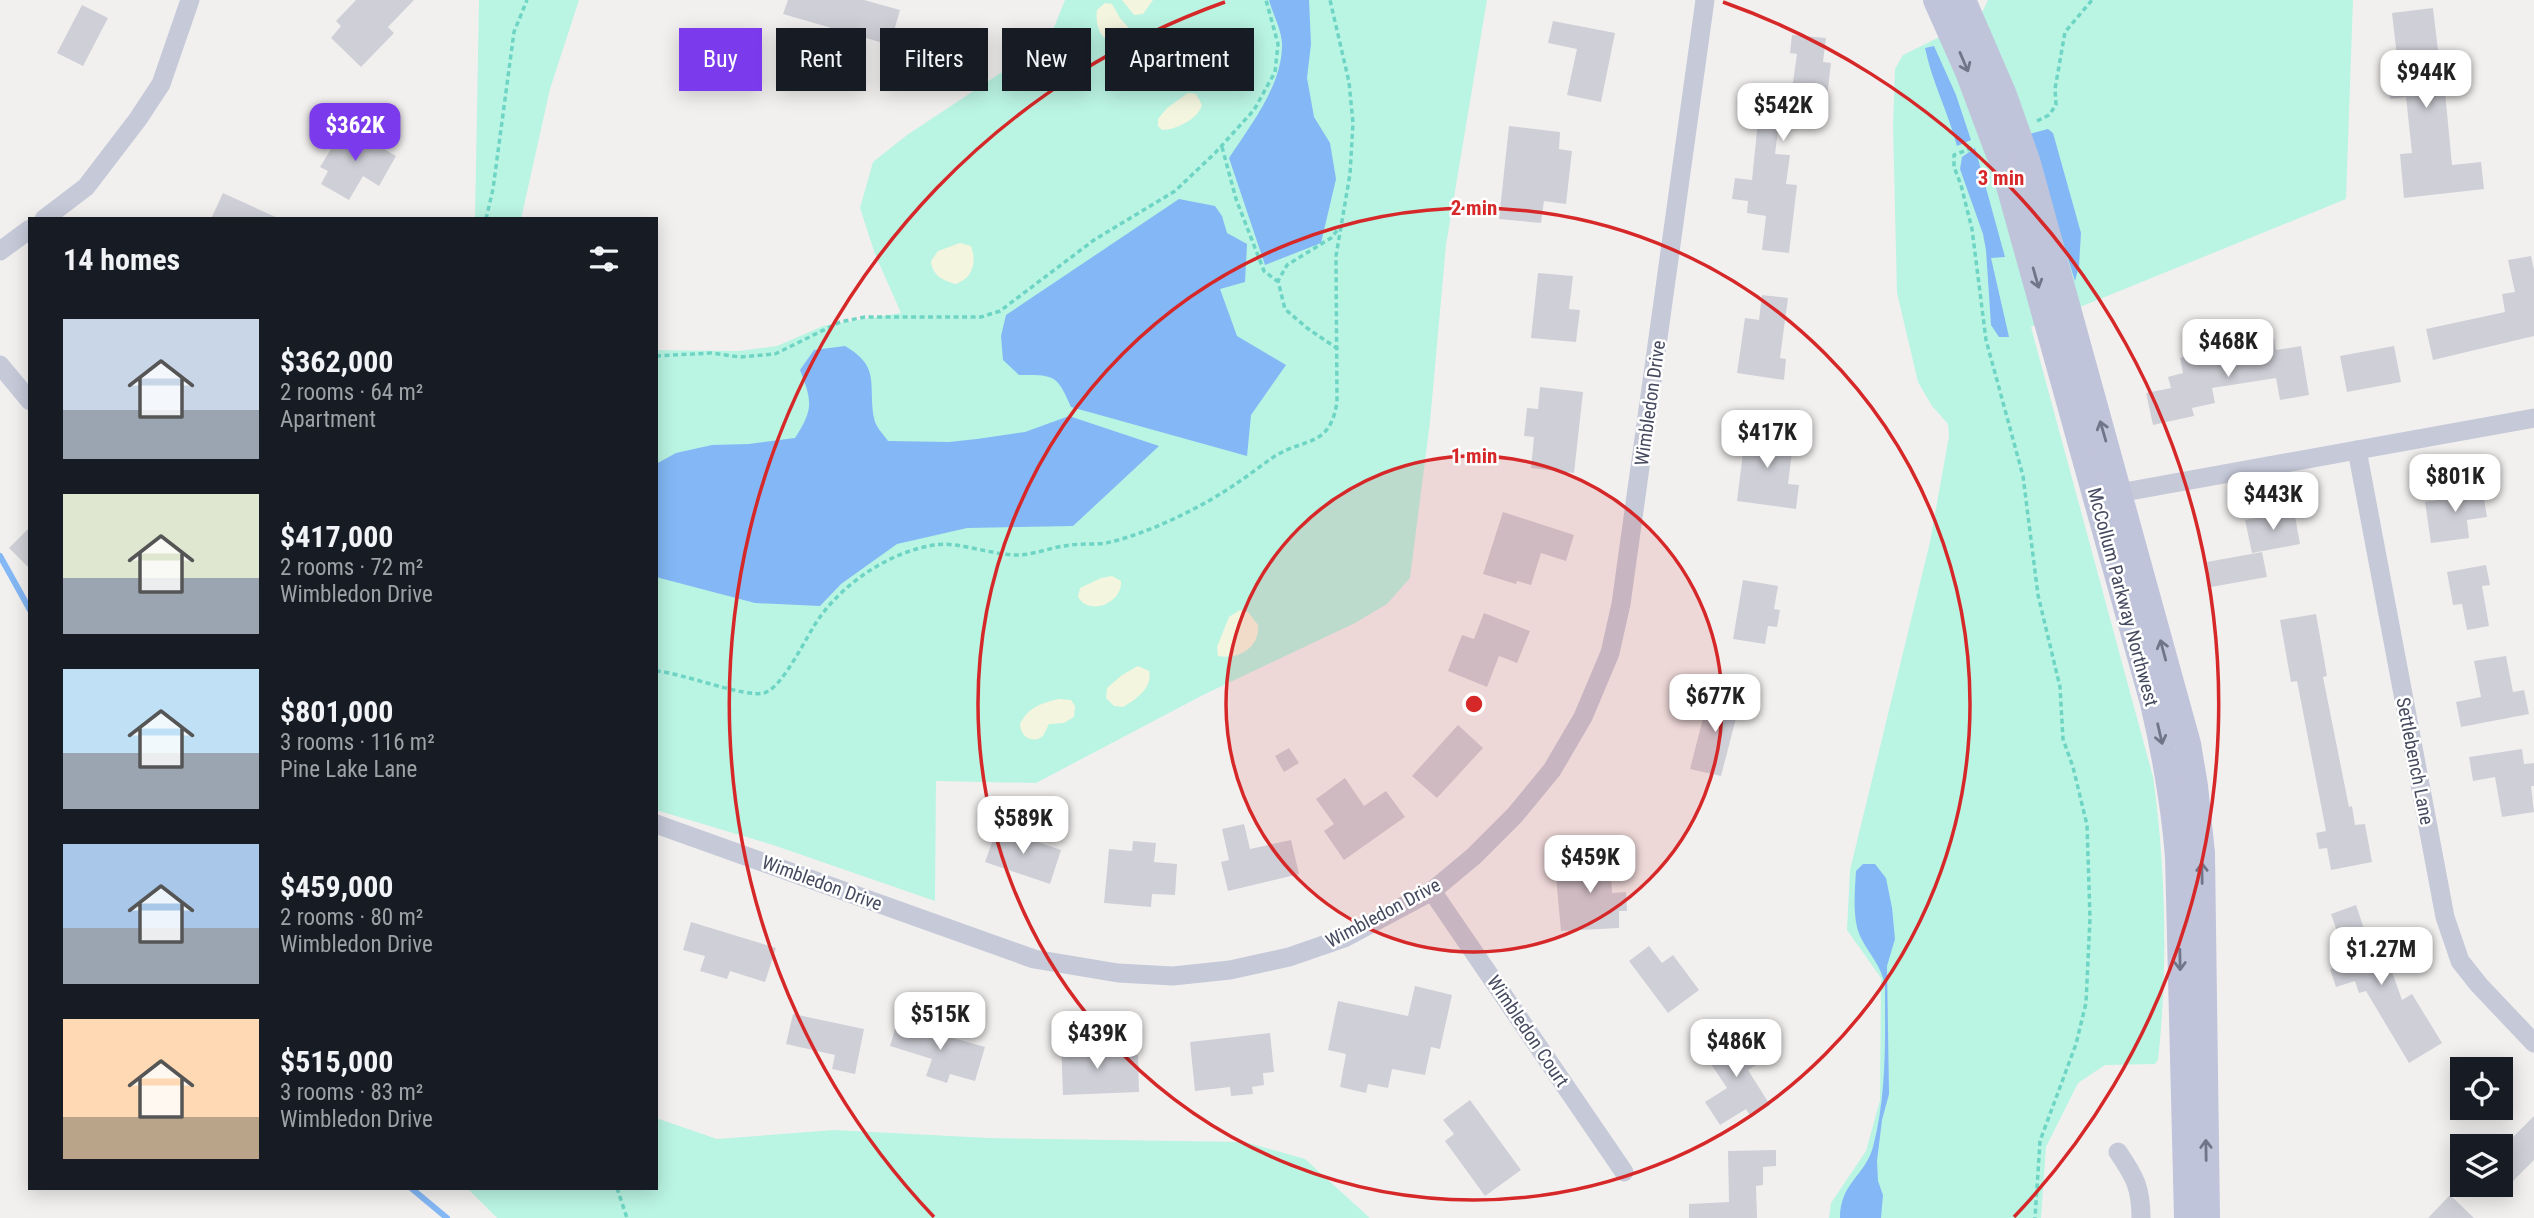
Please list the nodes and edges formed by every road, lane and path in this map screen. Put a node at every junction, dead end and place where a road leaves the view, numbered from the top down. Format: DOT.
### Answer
graph roads {
  1 [pos="190,0"];
  2 [pos="527,0"];
  3 [pos="1266,0"];
  4 [pos="1330,0"];
  5 [pos="1705,0"];
  6 [pos="1936,0"];
  7 [pos="1963,0"];
  8 [pos="2092,0"];
  9 [pos="2005,134"];
  10 [pos="1222,147"];
  11 [pos="47,217"];
  12 [pos="486,217"];
  13 [pos="1340,227"];
  14 [pos="28,231"];
  15 [pos="1,252"];
  16 [pos="1278,281"];
  17 [pos="1338,349"];
  18 [pos="658,356"];
  19 [pos="0,365"];
  20 [pos="28,399"];
  21 [pos="2529,419"];
  22 [pos="2357,450"];
  23 [pos="2108,495"];
  24 [pos="658,671"];
  25 [pos="658,825"];
  26 [pos="1432,891"];
  27 [pos="2534,1043"];
  28 [pos="2118,1152"];
  29 [pos="1624,1172"];
  30 [pos="618,1190"];
  31 [pos="627,1218"];
  32 [pos="2035,1218"];
  33 [pos="2141,1218"];
  34 [pos="2187,1218"];
  35 [pos="2207,1218"];
  1 -- 11 [label="street"];
  2 -- 12 [label="path"];
  3 -- 10 [label="path"];
  4 -- 13 [label="path"];
  5 -- 26 [label="street, Wimbledon Drive"];
  6 -- 9 [label="street, McCollum Parkway Northwest, one-way"];
  7 -- 9 [label="street, McCollum Parkway Northwest"];
  8 -- 9 [label="path"];
  9 -- 23 [label="street, McCollum Parkway Northwest"];
  9 -- 32 [label="path"];
  10 -- 16 [label="path"];
  10 -- 18 [label="path"];
  13 -- 16 [label="path"];
  13 -- 17 [label="path"];
  14 -- 15 [label="street"];
  16 -- 17 [label="path"];
  17 -- 24 [label="path"];
  19 -- 20 [label="street"];
  21 -- 22 [label="street"];
  22 -- 23 [label="street"];
  22 -- 27 [label="street, Settlebench Lane"];
  23 -- 34 [label="street, McCollum Parkway Northwest, one-way"];
  35 -- 23 [label="street, McCollum Parkway Northwest, one-way"];
  25 -- 26 [label="street, Wimbledon Drive"];
  26 -- 29 [label="street, Wimbledon Court"];
  28 -- 33 [label="street"];
  30 -- 31 [label="path"];
}
